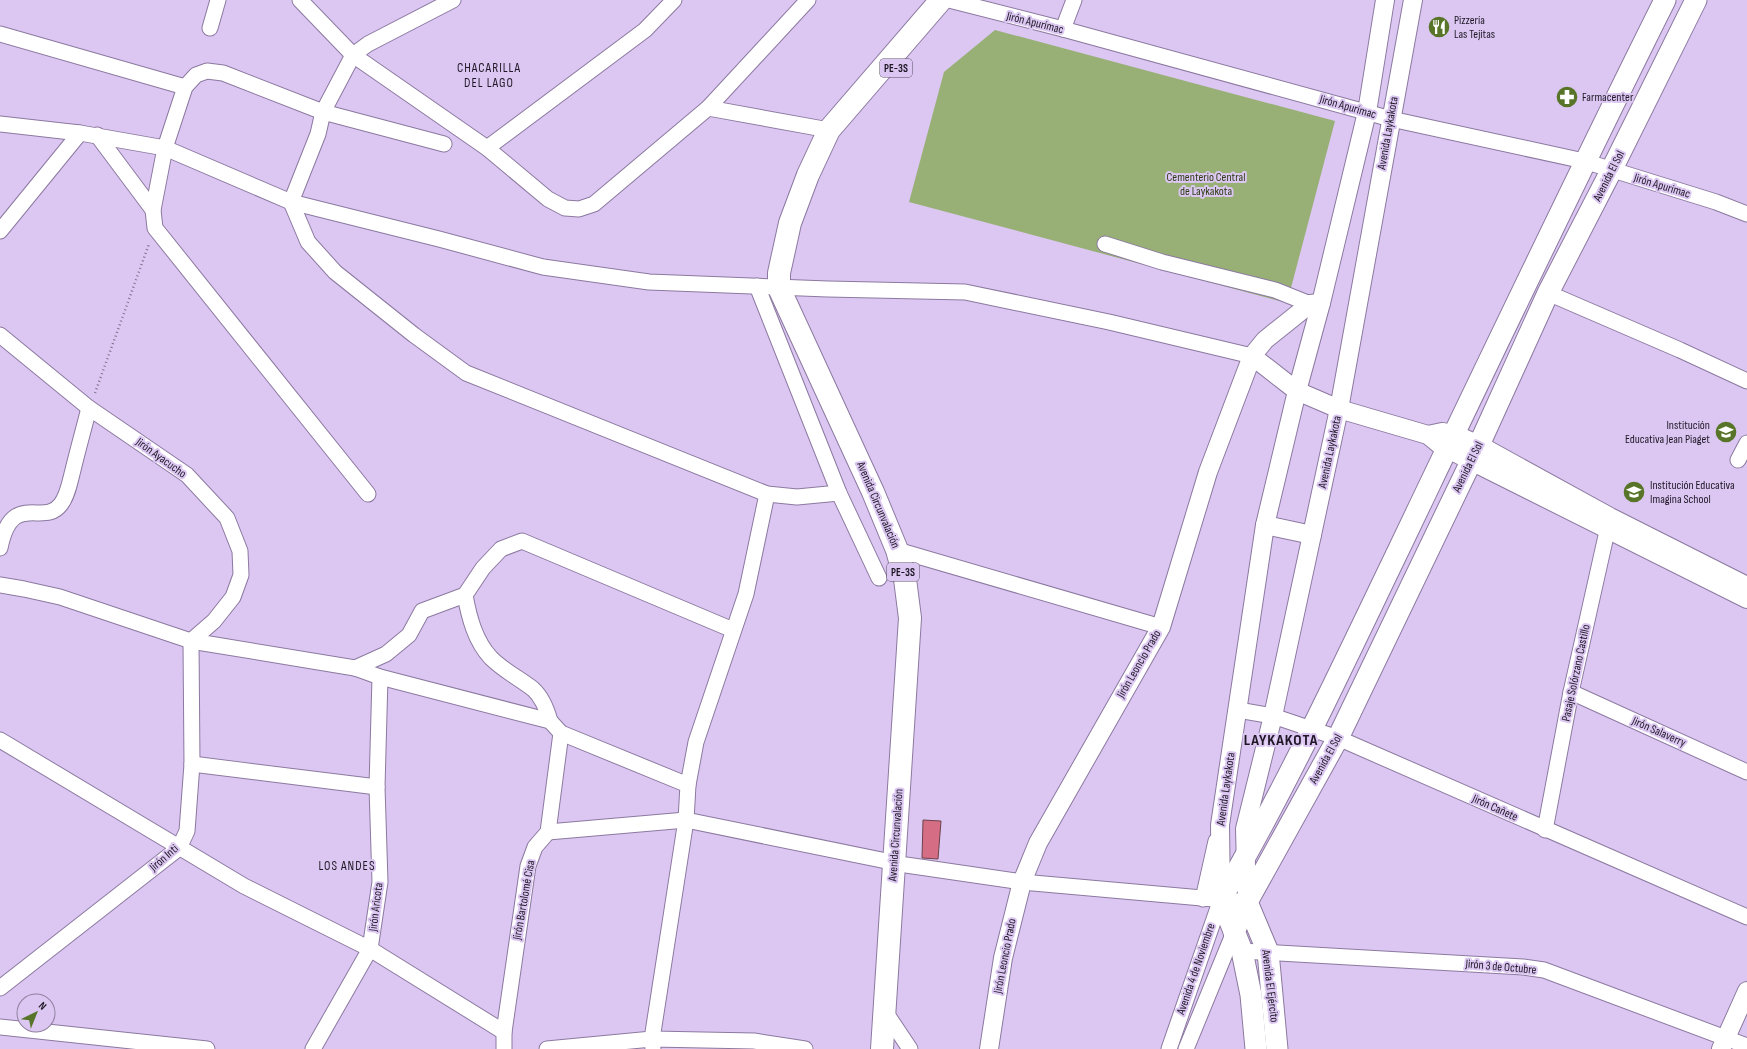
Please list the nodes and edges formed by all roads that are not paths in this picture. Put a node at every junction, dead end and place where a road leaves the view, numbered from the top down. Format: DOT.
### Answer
graph roads {
  1 [pos="218,0"];
  2 [pos="300,0"];
  3 [pos="453,0"];
  4 [pos="674,0"];
  5 [pos="808,0"];
  6 [pos="1074,0"];
  7 [pos="1386,0"];
  8 [pos="1413,0"];
  9 [pos="1665,0"];
  10 [pos="1696,0"];
  11 [pos="950,1"];
  12 [pos="210,28"];
  13 [pos="1063,29"];
  14 [pos="0,34"];
  15 [pos="353,55"];
  16 [pos="185,87"];
  17 [pos="708,108"];
  18 [pos="324,112"];
  19 [pos="1368,112"];
  20 [pos="1391,120"];
  21 [pos="0,124"];
  22 [pos="829,130"];
  23 [pos="80,133"];
  24 [pos="97,135"];
  25 [pos="444,144"];
  26 [pos="165,148"];
  27 [pos="487,148"];
  28 [pos="1584,162"];
  29 [pos="1611,171"];
  30 [pos="291,202"];
  31 [pos="153,210"];
  32 [pos="1747,214"];
  33 [pos="0,231"];
  34 [pos="1105,244"];
  35 [pos="757,286"];
  36 [pos="779,288"];
  37 [pos="1548,293"];
  38 [pos="1315,304"];
  39 [pos="0,335"];
  40 [pos="1252,356"];
  41 [pos="1747,381"];
  42 [pos="1297,391"];
  43 [pos="89,408"];
  44 [pos="1339,408"];
  45 [pos="1450,442"];
  46 [pos="1747,443"];
  47 [pos="1475,453"];
  48 [pos="1738,460"];
  49 [pos="840,493"];
  50 [pos="368,494"];
  51 [pos="766,494"];
  52 [pos="1609,522"];
  53 [pos="1265,525"];
  54 [pos="1312,535"];
  55 [pos="0,548"];
  56 [pos="897,550"];
  57 [pos="879,578"];
  58 [pos="0,585"];
  59 [pos="1747,586"];
  60 [pos="465,596"];
  61 [pos="1747,599"];
  62 [pos="1161,627"];
  63 [pos="733,630"];
  64 [pos="191,642"];
  65 [pos="355,668"];
  66 [pos="380,677"];
  67 [pos="1571,692"];
  68 [pos="1238,710"];
  69 [pos="1273,716"];
  70 [pos="550,721"];
  71 [pos="1312,730"];
  72 [pos="562,733"];
  73 [pos="1338,738"];
  74 [pos="0,740"];
  75 [pos="192,764"];
  76 [pos="1747,772"];
  77 [pos="688,785"];
  78 [pos="377,787"];
  79 [pos="686,820"];
  80 [pos="1545,830"];
  81 [pos="548,832"];
  82 [pos="179,848"];
  83 [pos="1245,858"];
  84 [pos="894,862"];
  85 [pos="1022,882"];
  86 [pos="1212,899"];
  87 [pos="1247,902"];
  88 [pos="1747,917"];
  89 [pos="1234,932"];
  90 [pos="370,949"];
  91 [pos="1242,951"];
  92 [pos="1268,952"];
  93 [pos="0,988"];
  94 [pos="1747,991"];
  95 [pos="884,1010"];
  96 [pos="0,1027"];
  97 [pos="504,1032"];
  98 [pos="652,1044"];
  99 [pos="1171,1044"];
  100 [pos="1723,1044"];
  101 [pos="1747,1046"];
  102 [pos="1186,1047"];
  103 [pos="207,1049"];
  104 [pos="313,1049"];
  105 [pos="504,1049"];
  106 [pos="547,1049"];
  107 [pos="805,1049"];
  108 [pos="882,1049"];
  109 [pos="910,1049"];
  110 [pos="989,1049"];
  111 [pos="1256,1049"];
  112 [pos="1277,1049"];
  1 -- 12 [label="street"];
  2 -- 15 [label="street"];
  3 -- 15 [label="street"];
  4 -- 27 [label="street"];
  5 -- 17 [label="street"];
  6 -- 13 [label="street"];
  7 -- 19 [label="street, Avenida Laykakota"];
  8 -- 20 [label="street, Avenida Laykakota"];
  9 -- 28 [label="main road"];
  10 -- 29 [label="main road, Avenida El Sol"];
  11 -- 13 [label="street, Jirón Apurímac"];
  11 -- 22 [label="highway, Avenida Circunvalación / PE-3S"];
  13 -- 19 [label="street, Jirón Apurímac"];
  14 -- 16 [label="street"];
  15 -- 18 [label="street"];
  15 -- 27 [label="street"];
  16 -- 18 [label="street"];
  16 -- 26 [label="street"];
  17 -- 22 [label="street"];
  17 -- 27 [label="street"];
  18 -- 25 [label="street"];
  18 -- 30 [label="street"];
  19 -- 20 [label="street, Jirón Apurímac"];
  19 -- 38 [label="street, Avenida Laykakota"];
  20 -- 28 [label="street, Jirón Apurímac"];
  20 -- 44 [label="street, Avenida Laykakota"];
  21 -- 23 [label="street"];
  22 -- 36 [label="highway, Avenida Circunvalación / PE-3S"];
  23 -- 24 [label="street"];
  23 -- 33 [label="street"];
  24 -- 26 [label="street"];
  24 -- 31 [label="street"];
  26 -- 30 [label="street"];
  26 -- 31 [label="street"];
  28 -- 29 [label="street, Jirón Apurímac"];
  28 -- 45 [label="main road"];
  29 -- 32 [label="street, Jirón Apurímac"];
  29 -- 37 [label="main road, Avenida El Sol"];
  30 -- 35 [label="street"];
  30 -- 51 [label="street"];
  31 -- 50 [label="street"];
  34 -- 38 [label="street"];
  35 -- 36 [label="street"];
  35 -- 49 [label="street"];
  36 -- 40 [label="street"];
  36 -- 56 [label="highway, Avenida Circunvalación / PE-3S"];
  37 -- 41 [label="street"];
  37 -- 47 [label="main road, Avenida El Sol"];
  38 -- 40 [label="street, Jirón Leoncio Prado"];
  38 -- 42 [label="street, Avenida Laykakota"];
  39 -- 43 [label="street, Jirón Ayacucho"];
  40 -- 42 [label="street"];
  40 -- 62 [label="street, Jirón Leoncio Prado"];
  42 -- 44 [label="street"];
  42 -- 53 [label="street, Avenida Laykakota"];
  43 -- 55 [label="street"];
  43 -- 64 [label="street, Jirón Ayacucho"];
  44 -- 45 [label="street"];
  44 -- 54 [label="street, Avenida Laykakota"];
  45 -- 47 [label="street"];
  45 -- 71 [label="main road"];
  46 -- 48 [label="street"];
  47 -- 52 [label="street"];
  47 -- 73 [label="main road, Avenida El Sol"];
  49 -- 51 [label="street"];
  49 -- 57 [label="street"];
  51 -- 63 [label="street"];
  52 -- 59 [label="street"];
  52 -- 61 [label="street"];
  52 -- 67 [label="street, Pasaje Solórzano Castillo"];
  53 -- 54 [label="street"];
  53 -- 68 [label="street, Avenida Laykakota"];
  54 -- 69 [label="street, Avenida Laykakota"];
  56 -- 62 [label="street"];
  56 -- 84 [label="highway, Avenida Circunvalación / PE-3S"];
  58 -- 64 [label="street"];
  60 -- 63 [label="street"];
  60 -- 65 [label="street"];
  60 -- 70 [label="street"];
  62 -- 85 [label="street, Jirón Leoncio Prado"];
  63 -- 77 [label="street"];
  64 -- 65 [label="street"];
  64 -- 75 [label="street, Jirón Inti"];
  65 -- 66 [label="street"];
  66 -- 70 [label="street"];
  66 -- 78 [label="street, Jirón Aricota"];
  67 -- 76 [label="street, Jirón Salaverry"];
  67 -- 80 [label="street, Pasaje Solórzano Castillo"];
  68 -- 69 [label="street, Jirón Cañete"];
  68 -- 86 [label="street, Avenida Laykakota"];
  69 -- 71 [label="street, Jirón Cañete"];
  69 -- 83 [label="street, Avenida Laykakota"];
  70 -- 72 [label="street"];
  71 -- 73 [label="street, Jirón Cañete"];
  71 -- 83 [label="main road"];
  72 -- 77 [label="street"];
  72 -- 81 [label="street"];
  73 -- 80 [label="street, Jirón Cañete"];
  73 -- 87 [label="main road, Avenida El Sol"];
  74 -- 82 [label="street"];
  75 -- 78 [label="street"];
  75 -- 82 [label="street, Jirón Inti"];
  77 -- 79 [label="street"];
  78 -- 90 [label="street, Jirón Aricota"];
  79 -- 81 [label="street"];
  79 -- 84 [label="street"];
  79 -- 98 [label="street"];
  80 -- 88 [label="street, Jirón Cañete"];
  81 -- 97 [label="street, Jirón Bartolomé Cisa"];
  82 -- 90 [label="street"];
  82 -- 93 [label="street, Jirón Inti"];
  83 -- 86 [label="main road"];
  83 -- 87 [label="street, Avenida Laykakota"];
  84 -- 85 [label="street"];
  84 -- 95 [label="highway, Avenida Circunvalación / PE-3S"];
  85 -- 86 [label="street"];
  85 -- 110 [label="street, Jirón Leoncio Prado"];
  86 -- 87 [label="street"];
  86 -- 89 [label="main road, Avenida El Ejército"];
  86 -- 99 [label="street, Avenida 4 de Noviembre"];
  87 -- 89 [label="main road, Avenida El Sol"];
  87 -- 92 [label="main road, Avenida El Ejército"];
  89 -- 91 [label="main road, Avenida El Ejército"];
  89 -- 102 [label="street"];
  90 -- 97 [label="street"];
  90 -- 104 [label="street, Jirón Aricota"];
  91 -- 92 [label="street, Jirón 3 de Octubre"];
  91 -- 111 [label="main road, Avenida El Ejército"];
  92 -- 100 [label="street, Jirón 3 de Octubre"];
  92 -- 112 [label="main road, Avenida El Ejército"];
  94 -- 100 [label="street"];
  95 -- 108 [label="highway, Avenida Circunvalación / PE-3S"];
  95 -- 109 [label="street"];
  96 -- 103 [label="street"];
  97 -- 105 [label="street, Jirón Bartolomé Cisa"];
  98 -- 106 [label="street"];
  98 -- 107 [label="street"];
  99 -- 102 [label="street"];
  100 -- 101 [label="street, Jirón 3 de Octubre"];
}
